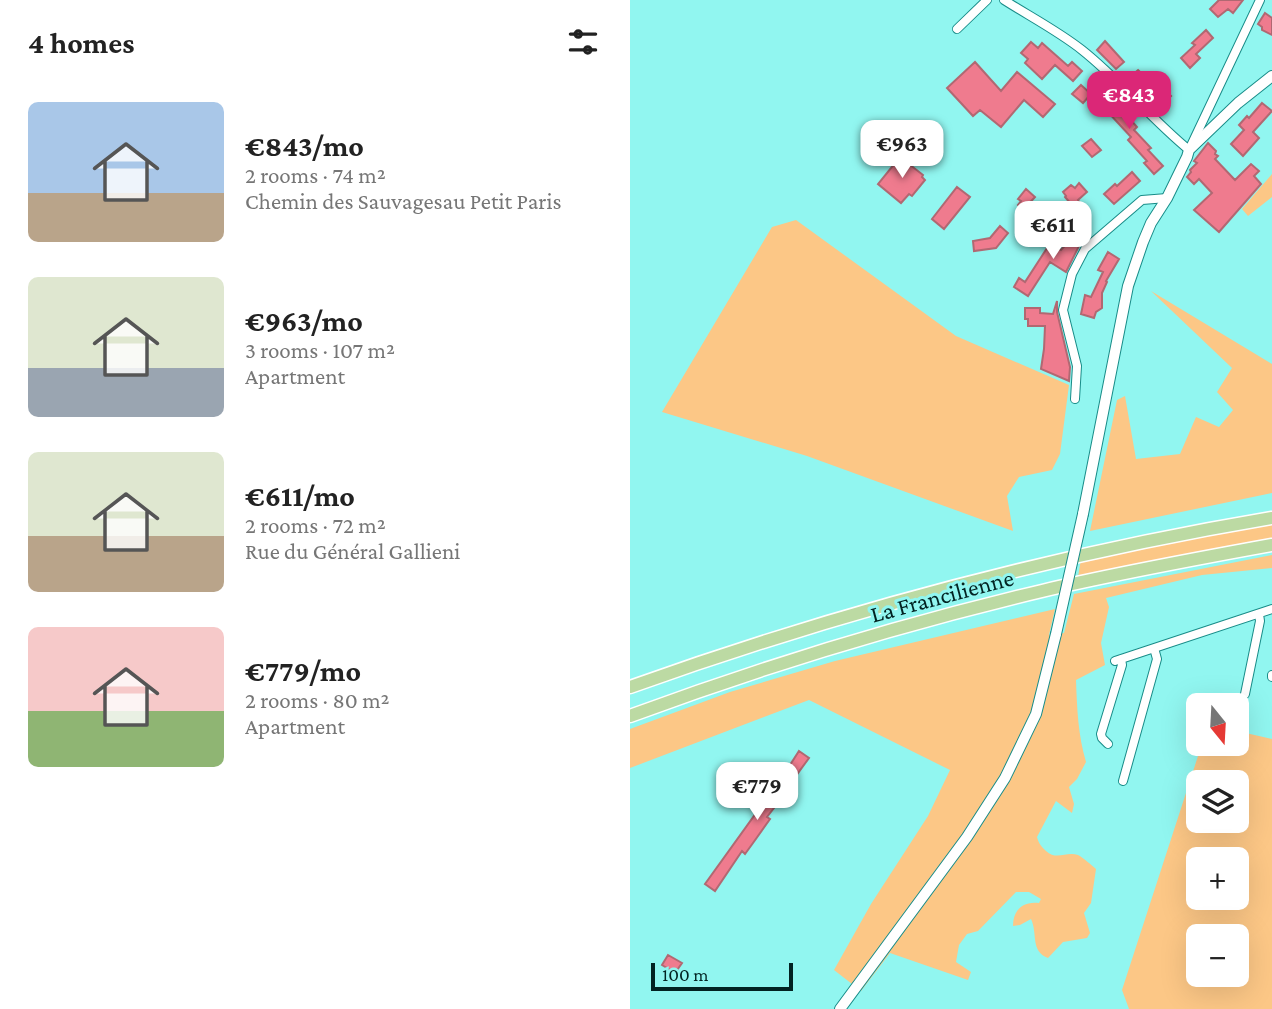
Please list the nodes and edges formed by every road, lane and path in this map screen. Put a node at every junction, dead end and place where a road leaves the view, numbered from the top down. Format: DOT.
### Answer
graph roads {
  1 [pos="987,0"];
  2 [pos="1004,0"];
  3 [pos="1260,0"];
  4 [pos="957,29"];
  5 [pos="1272,75"];
  6 [pos="1189,150"];
  7 [pos="1167,198"];
  8 [pos="1074,399"];
  9 [pos="1272,518"];
  10 [pos="1272,545"];
  11 [pos="1272,610"];
  12 [pos="1259,614"];
  13 [pos="1154,648"];
  14 [pos="630,687"];
  15 [pos="1245,693"];
  16 [pos="630,716"];
  17 [pos="1108,744"];
  18 [pos="1123,781"];
  19 [pos="840,1009"];
  1 -- 4 [label="street"];
  2 -- 6 [label="street"];
  3 -- 6 [label="street"];
  5 -- 6 [label="street"];
  6 -- 7 [label="street"];
  7 -- 8 [label="street"];
  7 -- 19 [label="street, bridge"];
  9 -- 14 [label="highway, La Francilienne"];
  10 -- 16 [label="highway, La Francilienne"];
  11 -- 12 [label="street"];
  12 -- 13 [label="street"];
  12 -- 15 [label="street"];
  13 -- 17 [label="street"];
  13 -- 18 [label="street"];
}
